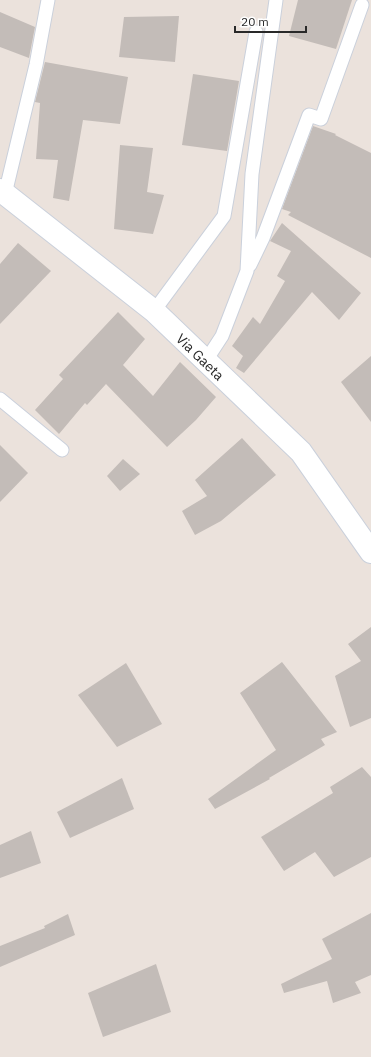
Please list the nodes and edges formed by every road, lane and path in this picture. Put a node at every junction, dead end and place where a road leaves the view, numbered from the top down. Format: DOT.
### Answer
graph roads {
  1 [pos="48,0"];
  2 [pos="276,0"];
  3 [pos="362,5"];
  4 [pos="256,32"];
  5 [pos="3,192"];
  6 [pos="247,271"];
  7 [pos="154,311"];
  8 [pos="205,362"];
  9 [pos="0,399"];
  10 [pos="62,450"];
  11 [pos="371,552"];
  1 -- 5 [label="lane"];
  2 -- 6 [label="lane"];
  3 -- 6 [label="lane"];
  4 -- 7 [label="lane"];
  5 -- 7 [label="street, Via Gaeta"];
  6 -- 8 [label="lane"];
  7 -- 8 [label="street, Via Gaeta"];
  8 -- 11 [label="street, Via Gaeta"];
  9 -- 10 [label="lane"];
}
